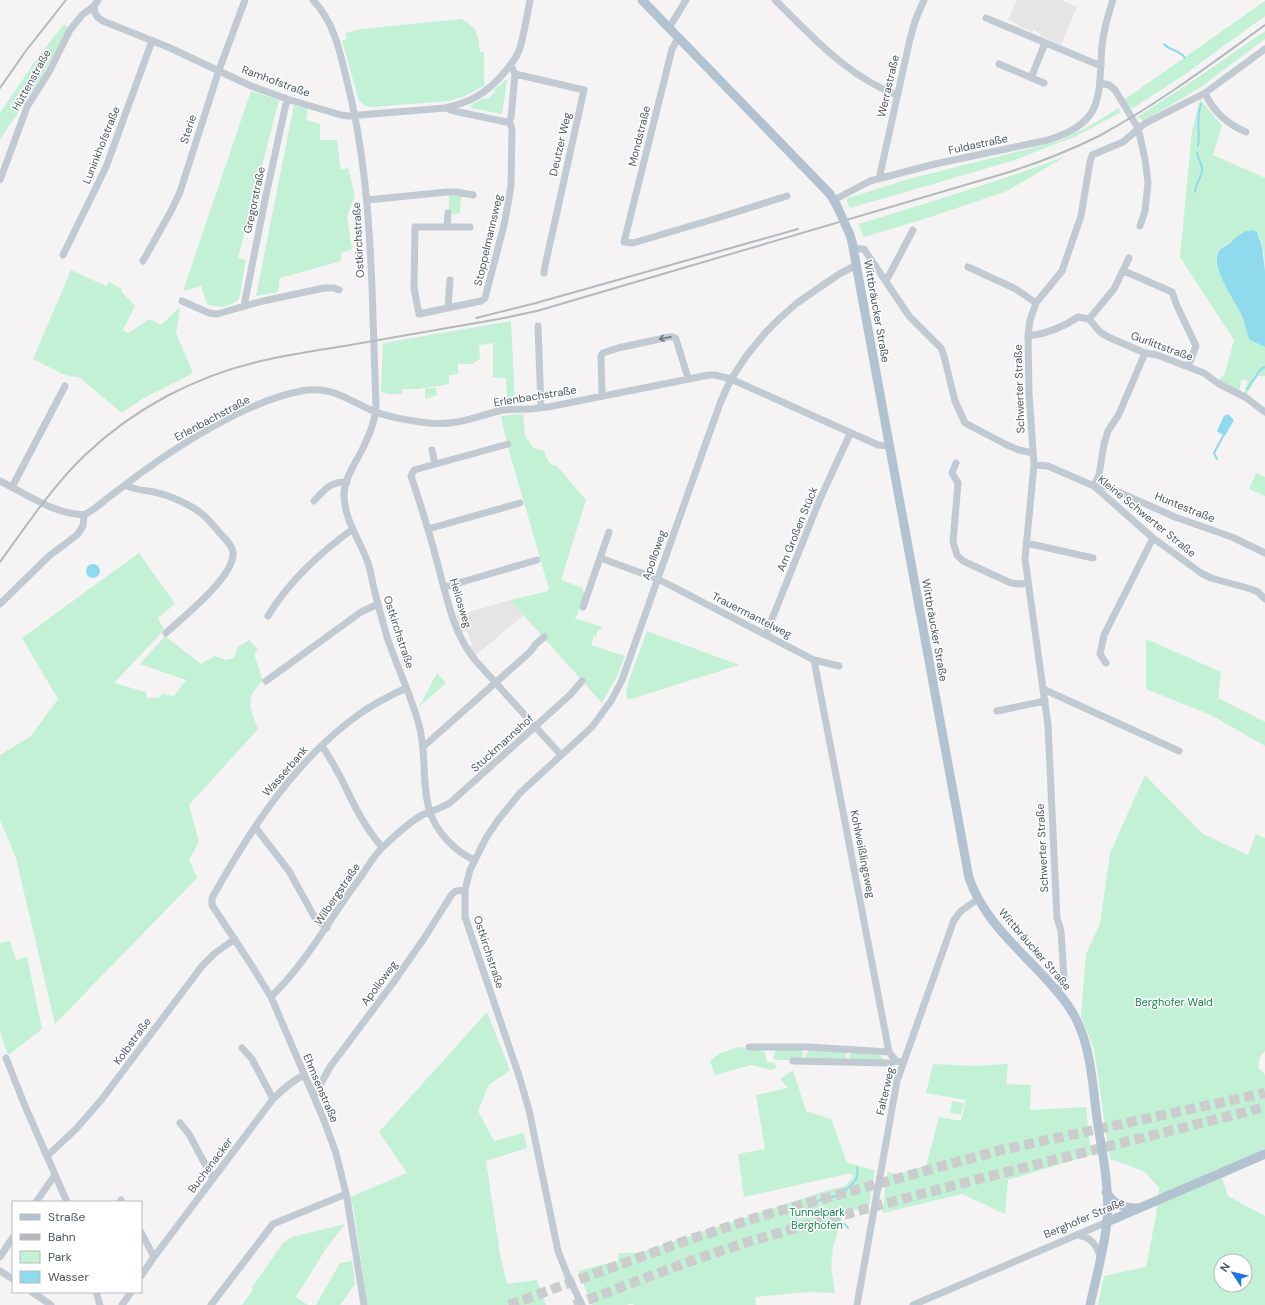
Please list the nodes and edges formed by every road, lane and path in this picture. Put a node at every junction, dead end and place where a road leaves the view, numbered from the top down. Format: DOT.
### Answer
graph roads {
  1 [pos="245,0"];
  2 [pos="313,0"];
  3 [pos="530,0"];
  4 [pos="642,0"];
  5 [pos="686,0"];
  6 [pos="775,0"];
  7 [pos="924,0"];
  8 [pos="1113,0"];
  9 [pos="96,3"];
  10 [pos="986,18"];
  11 [pos="670,28"];
  12 [pos="679,37"];
  13 [pos="152,41"];
  14 [pos="1045,44"];
  15 [pos="1265,49"];
  16 [pos="999,64"];
  17 [pos="511,66"];
  18 [pos="1101,66"];
  19 [pos="219,70"];
  20 [pos="515,74"];
  21 [pos="1030,78"];
  22 [pos="1100,83"];
  23 [pos="1044,84"];
  24 [pos="1205,93"];
  25 [pos="897,95"];
  26 [pos="287,99"];
  27 [pos="446,108"];
  28 [pos="355,115"];
  29 [pos="509,120"];
  30 [pos="1138,128"];
  31 [pos="1246,132"];
  32 [pos="879,179"];
  33 [pos="0,180"];
  34 [pos="472,196"];
  35 [pos="787,196"];
  36 [pos="368,200"];
  37 [pos="836,203"];
  38 [pos="448,213"];
  39 [pos="1140,226"];
  40 [pos="447,227"];
  41 [pos="470,227"];
  42 [pos="913,230"];
  43 [pos="853,245"];
  44 [pos="63,256"];
  45 [pos="1130,258"];
  46 [pos="143,261"];
  47 [pos="857,265"];
  48 [pos="968,267"];
  49 [pos="1124,271"];
  50 [pos="544,273"];
  51 [pos="450,280"];
  52 [pos="886,281"];
  53 [pos="339,290"];
  54 [pos="182,301"];
  55 [pos="1036,303"];
  56 [pos="244,306"];
  57 [pos="448,308"];
  58 [pos="1089,319"];
  59 [pos="538,326"];
  60 [pos="1028,336"];
  61 [pos="1145,353"];
  62 [pos="1188,366"];
  63 [pos="688,378"];
  64 [pos="731,379"];
  65 [pos="65,386"];
  66 [pos="602,396"];
  67 [pos="541,407"];
  68 [pos="376,412"];
  69 [pos="1265,412"];
  70 [pos="850,434"];
  71 [pos="508,444"];
  72 [pos="890,446"];
  73 [pos="432,450"];
  74 [pos="1033,453"];
  75 [pos="956,463"];
  76 [pos="435,464"];
  77 [pos="1034,465"];
  78 [pos="0,481"];
  79 [pos="347,482"];
  80 [pos="1095,484"];
  81 [pos="125,485"];
  82 [pos="12,487"];
  83 [pos="314,501"];
  84 [pos="520,503"];
  85 [pos="84,515"];
  86 [pos="353,529"];
  87 [pos="428,529"];
  88 [pos="609,532"];
  89 [pos="1153,538"];
  90 [pos="1026,543"];
  91 [pos="1265,553"];
  92 [pos="600,558"];
  93 [pos="1093,558"];
  94 [pos="537,560"];
  95 [pos="658,579"];
  96 [pos="1028,583"];
  97 [pos="445,588"];
  98 [pos="1265,599"];
  99 [pos="0,604"];
  100 [pos="378,604"];
  101 [pos="583,607"];
  102 [pos="268,616"];
  103 [pos="166,633"];
  104 [pos="766,634"];
  105 [pos="544,637"];
  106 [pos="814,660"];
  107 [pos="1106,663"];
  108 [pos="839,666"];
  109 [pos="266,681"];
  110 [pos="582,681"];
  111 [pos="496,683"];
  112 [pos="406,688"];
  113 [pos="1043,689"];
  114 [pos="1045,701"];
  115 [pos="997,711"];
  116 [pos="536,728"];
  117 [pos="322,746"];
  118 [pos="423,747"];
  119 [pos="1179,751"];
  120 [pos="561,756"];
  121 [pos="430,813"];
  122 [pos="255,827"];
  123 [pos="382,848"];
  124 [pos="474,860"];
  125 [pos="465,890"];
  126 [pos="212,898"];
  127 [pos="978,899"];
  128 [pos="327,928"];
  129 [pos="235,939"];
  130 [pos="1056,991"];
  131 [pos="271,997"];
  132 [pos="749,1047"];
  133 [pos="808,1047"];
  134 [pos="242,1048"];
  135 [pos="849,1050"];
  136 [pos="889,1052"];
  137 [pos="6,1058"];
  138 [pos="793,1061"];
  139 [pos="806,1061"];
  140 [pos="848,1062"];
  141 [pos="900,1062"];
  142 [pos="304,1075"];
  143 [pos="314,1096"];
  144 [pos="273,1099"];
  145 [pos="180,1123"];
  146 [pos="1265,1154"];
  147 [pos="47,1156"];
  148 [pos="55,1175"];
  149 [pos="213,1179"];
  150 [pos="1106,1192"];
  151 [pos="346,1194"];
  152 [pos="37,1201"];
  153 [pos="67,1201"];
  154 [pos="1139,1208"];
  155 [pos="1106,1222"];
  156 [pos="142,1234"];
  157 [pos="1076,1235"];
  158 [pos="12,1239"];
  159 [pos="1100,1256"];
  160 [pos="0,1257"];
  161 [pos="154,1257"];
  162 [pos="0,1271"];
  163 [pos="142,1275"];
  164 [pos="12,1278"];
  165 [pos="33,1293"];
  166 [pos="96,1293"];
  167 [pos="129,1293"];
  168 [pos="51,1305"];
  169 [pos="100,1305"];
  170 [pos="122,1305"];
  171 [pos="211,1305"];
  172 [pos="364,1305"];
  173 [pos="582,1305"];
  174 [pos="857,1305"];
  175 [pos="913,1305"];
  176 [pos="1090,1305"];
  1 -- 19 [label="street, Sterie"];
  2 -- 28 [label="street, Ostkirchstraße"];
  3 -- 17 [label="street"];
  4 -- 11 [label="main road, Wittbräucker Straße"];
  5 -- 11 [label="street"];
  6 -- 25 [label="street"];
  7 -- 25 [label="street, Werrastraße"];
  8 -- 18 [label="street"];
  9 -- 13 [label="street, Ramhofstraße"];
  9 -- 33 [label="street, Hüttenstraße"];
  10 -- 14 [label="street"];
  11 -- 12 [label="main road, Wittbräucker Straße"];
  12 -- 35 [label="street, Mondstraße"];
  12 -- 37 [label="main road, Wittbräucker Straße"];
  13 -- 19 [label="street, Ramhofstraße"];
  13 -- 44 [label="street, Luninkhofstraße"];
  14 -- 18 [label="street"];
  14 -- 21 [label="street"];
  15 -- 24 [label="street"];
  16 -- 21 [label="street"];
  17 -- 20 [label="street"];
  17 -- 27 [label="street, Ramhofstraße"];
  18 -- 22 [label="street"];
  19 -- 26 [label="street, Ramhofstraße"];
  19 -- 46 [label="street, Sterie"];
  20 -- 29 [label="street, Stoppelmannsweg"];
  20 -- 50 [label="street, Deutzer Weg"];
  21 -- 23 [label="street"];
  22 -- 30 [label="street"];
  22 -- 32 [label="street, Fuldastraße"];
  24 -- 30 [label="street"];
  24 -- 31 [label="street"];
  25 -- 32 [label="street, Werrastraße"];
  26 -- 28 [label="street, Ramhofstraße"];
  26 -- 56 [label="street, Gregorstraße"];
  27 -- 28 [label="street, Ramhofstraße"];
  27 -- 29 [label="street, Ramhofstraße"];
  28 -- 36 [label="street, Ostkirchstraße"];
  29 -- 57 [label="street, Stoppelmannsweg"];
  30 -- 39 [label="street"];
  30 -- 55 [label="street, Schwerter Straße"];
  32 -- 37 [label="street, Fuldastraße"];
  34 -- 36 [label="street"];
  36 -- 68 [label="street, Ostkirchstraße"];
  37 -- 43 [label="main road, Wittbräucker Straße, bridge"];
  38 -- 40 [label="street"];
  40 -- 41 [label="street"];
  40 -- 57 [label="street"];
  42 -- 52 [label="street"];
  43 -- 47 [label="main road, Wittbräucker Straße"];
  43 -- 52 [label="street"];
  45 -- 49 [label="street"];
  47 -- 64 [label="street, Apolloweg"];
  47 -- 72 [label="main road, Wittbräucker Straße"];
  48 -- 55 [label="street"];
  49 -- 58 [label="street"];
  49 -- 62 [label="street"];
  51 -- 57 [label="street"];
  52 -- 74 [label="street"];
  53 -- 56 [label="street"];
  54 -- 56 [label="street"];
  55 -- 60 [label="street, Schwerter Straße"];
  58 -- 60 [label="street"];
  58 -- 61 [label="street, Gurlittstraße"];
  59 -- 67 [label="street"];
  60 -- 74 [label="street, Schwerter Straße"];
  61 -- 62 [label="street, Gurlittstraße"];
  61 -- 80 [label="street"];
  62 -- 69 [label="street, Gurlittstraße"];
  63 -- 64 [label="street, Erlenbachstraße"];
  63 -- 66 [label="street, Erlenbachstraße"];
  63 -- 66 [label="street, one-way"];
  64 -- 70 [label="street, Erlenbachstraße"];
  64 -- 95 [label="street, Apolloweg"];
  65 -- 82 [label="street"];
  66 -- 67 [label="street, Erlenbachstraße"];
  67 -- 68 [label="street, Erlenbachstraße"];
  68 -- 79 [label="street, Ostkirchstraße"];
  68 -- 81 [label="street, Erlenbachstraße"];
  70 -- 72 [label="street, Erlenbachstraße"];
  70 -- 104 [label="street, Am Großen Stück"];
  71 -- 76 [label="street, Heliosweg"];
  72 -- 127 [label="main road, Wittbräucker Straße"];
  73 -- 76 [label="street"];
  74 -- 77 [label="street, Schwerter Straße"];
  75 -- 96 [label="street"];
  76 -- 87 [label="street, Heliosweg"];
  77 -- 80 [label="street, Kleine Schwerter Straße"];
  77 -- 90 [label="street, Schwerter Straße"];
  78 -- 82 [label="street"];
  79 -- 83 [label="street"];
  79 -- 86 [label="street, Ostkirchstraße"];
  80 -- 89 [label="street, Kleine Schwerter Straße"];
  80 -- 91 [label="street, Huntestraße"];
  81 -- 85 [label="street, Erlenbachstraße"];
  81 -- 103 [label="street"];
  82 -- 85 [label="street"];
  84 -- 87 [label="street"];
  85 -- 99 [label="street"];
  86 -- 100 [label="street, Ostkirchstraße"];
  86 -- 102 [label="street"];
  87 -- 97 [label="street, Heliosweg"];
  88 -- 92 [label="street"];
  89 -- 98 [label="street, Kleine Schwerter Straße"];
  89 -- 107 [label="street"];
  90 -- 93 [label="street"];
  90 -- 96 [label="street, Schwerter Straße"];
  92 -- 95 [label="street, Trauermantelweg"];
  92 -- 101 [label="street"];
  94 -- 97 [label="street"];
  95 -- 104 [label="street, Trauermantelweg"];
  95 -- 120 [label="street, Apolloweg"];
  96 -- 113 [label="street, Schwerter Straße"];
  97 -- 111 [label="street, Heliosweg"];
  100 -- 109 [label="street"];
  100 -- 112 [label="street, Ostkirchstraße"];
  104 -- 106 [label="street, Trauermantelweg"];
  105 -- 111 [label="street"];
  106 -- 108 [label="street, Trauermantelweg"];
  106 -- 136 [label="street, Kohlweißlingsweg"];
  110 -- 116 [label="street, Stuckmannshof"];
  111 -- 116 [label="street, Heliosweg"];
  111 -- 118 [label="street"];
  112 -- 117 [label="street, Wasserbank"];
  112 -- 118 [label="street, Ostkirchstraße"];
  113 -- 114 [label="street, Schwerter Straße"];
  113 -- 119 [label="street"];
  114 -- 115 [label="street"];
  114 -- 130 [label="street, Schwerter Straße"];
  116 -- 120 [label="street, Heliosweg"];
  116 -- 121 [label="street, Stuckmannshof"];
  117 -- 122 [label="street, Wasserbank"];
  117 -- 123 [label="street"];
  118 -- 121 [label="street, Ostkirchstraße"];
  120 -- 124 [label="street, Apolloweg"];
  121 -- 123 [label="street, Wilbergstraße"];
  121 -- 124 [label="street, Ostkirchstraße"];
  122 -- 126 [label="street, Wasserbank"];
  122 -- 128 [label="street"];
  123 -- 128 [label="street, Wilbergstraße"];
  124 -- 125 [label="street, Ostkirchstraße"];
  125 -- 143 [label="street, Apolloweg"];
  125 -- 173 [label="street, Ostkirchstraße"];
  126 -- 129 [label="street, Ehmsenstraße"];
  127 -- 130 [label="main road, Wittbräucker Straße"];
  127 -- 141 [label="street, Falterweg"];
  128 -- 131 [label="street, Wilbergstraße"];
  129 -- 131 [label="street, Ehmsenstraße"];
  129 -- 147 [label="street, Kolbstraße"];
  130 -- 150 [label="main road, Wittbräucker Straße"];
  131 -- 142 [label="street, Ehmsenstraße"];
  132 -- 133 [label="street"];
  133 -- 135 [label="street"];
  133 -- 139 [label="street"];
  134 -- 144 [label="street"];
  135 -- 136 [label="street"];
  135 -- 140 [label="street"];
  136 -- 141 [label="street"];
  137 -- 147 [label="street"];
  138 -- 139 [label="street"];
  139 -- 140 [label="street"];
  140 -- 141 [label="street"];
  141 -- 174 [label="street, Falterweg"];
  142 -- 143 [label="street, Ehmsenstraße"];
  142 -- 144 [label="street, Buchenacker"];
  143 -- 151 [label="street, Ehmsenstraße"];
  144 -- 149 [label="street, Buchenacker"];
  145 -- 149 [label="street"];
  146 -- 154 [label="main road, Berghofer Straße"];
  147 -- 148 [label="street"];
  148 -- 152 [label="street"];
  148 -- 153 [label="street"];
  149 -- 161 [label="street, Buchenacker"];
  150 -- 154 [label="main road"];
  150 -- 155 [label="main road, Wittbräucker Straße"];
  151 -- 171 [label="street"];
  151 -- 172 [label="street, Ehmsenstraße"];
  154 -- 155 [label="main road, Berghofer Straße"];
  155 -- 157 [label="street, Berghofer Straße"];
  155 -- 159 [label="main road, Wittbräucker Straße"];
  156 -- 161 [label="street"];
  157 -- 159 [label="street"];
  157 -- 175 [label="street, Berghofer Straße"];
  158 -- 160 [label="street"];
  159 -- 176 [label="main road, Wittbräucker Straße"];
  161 -- 163 [label="street, Buchenacker"];
  162 -- 164 [label="street"];
  165 -- 168 [label="street"];
  166 -- 169 [label="street"];
  167 -- 170 [label="street"];
}
